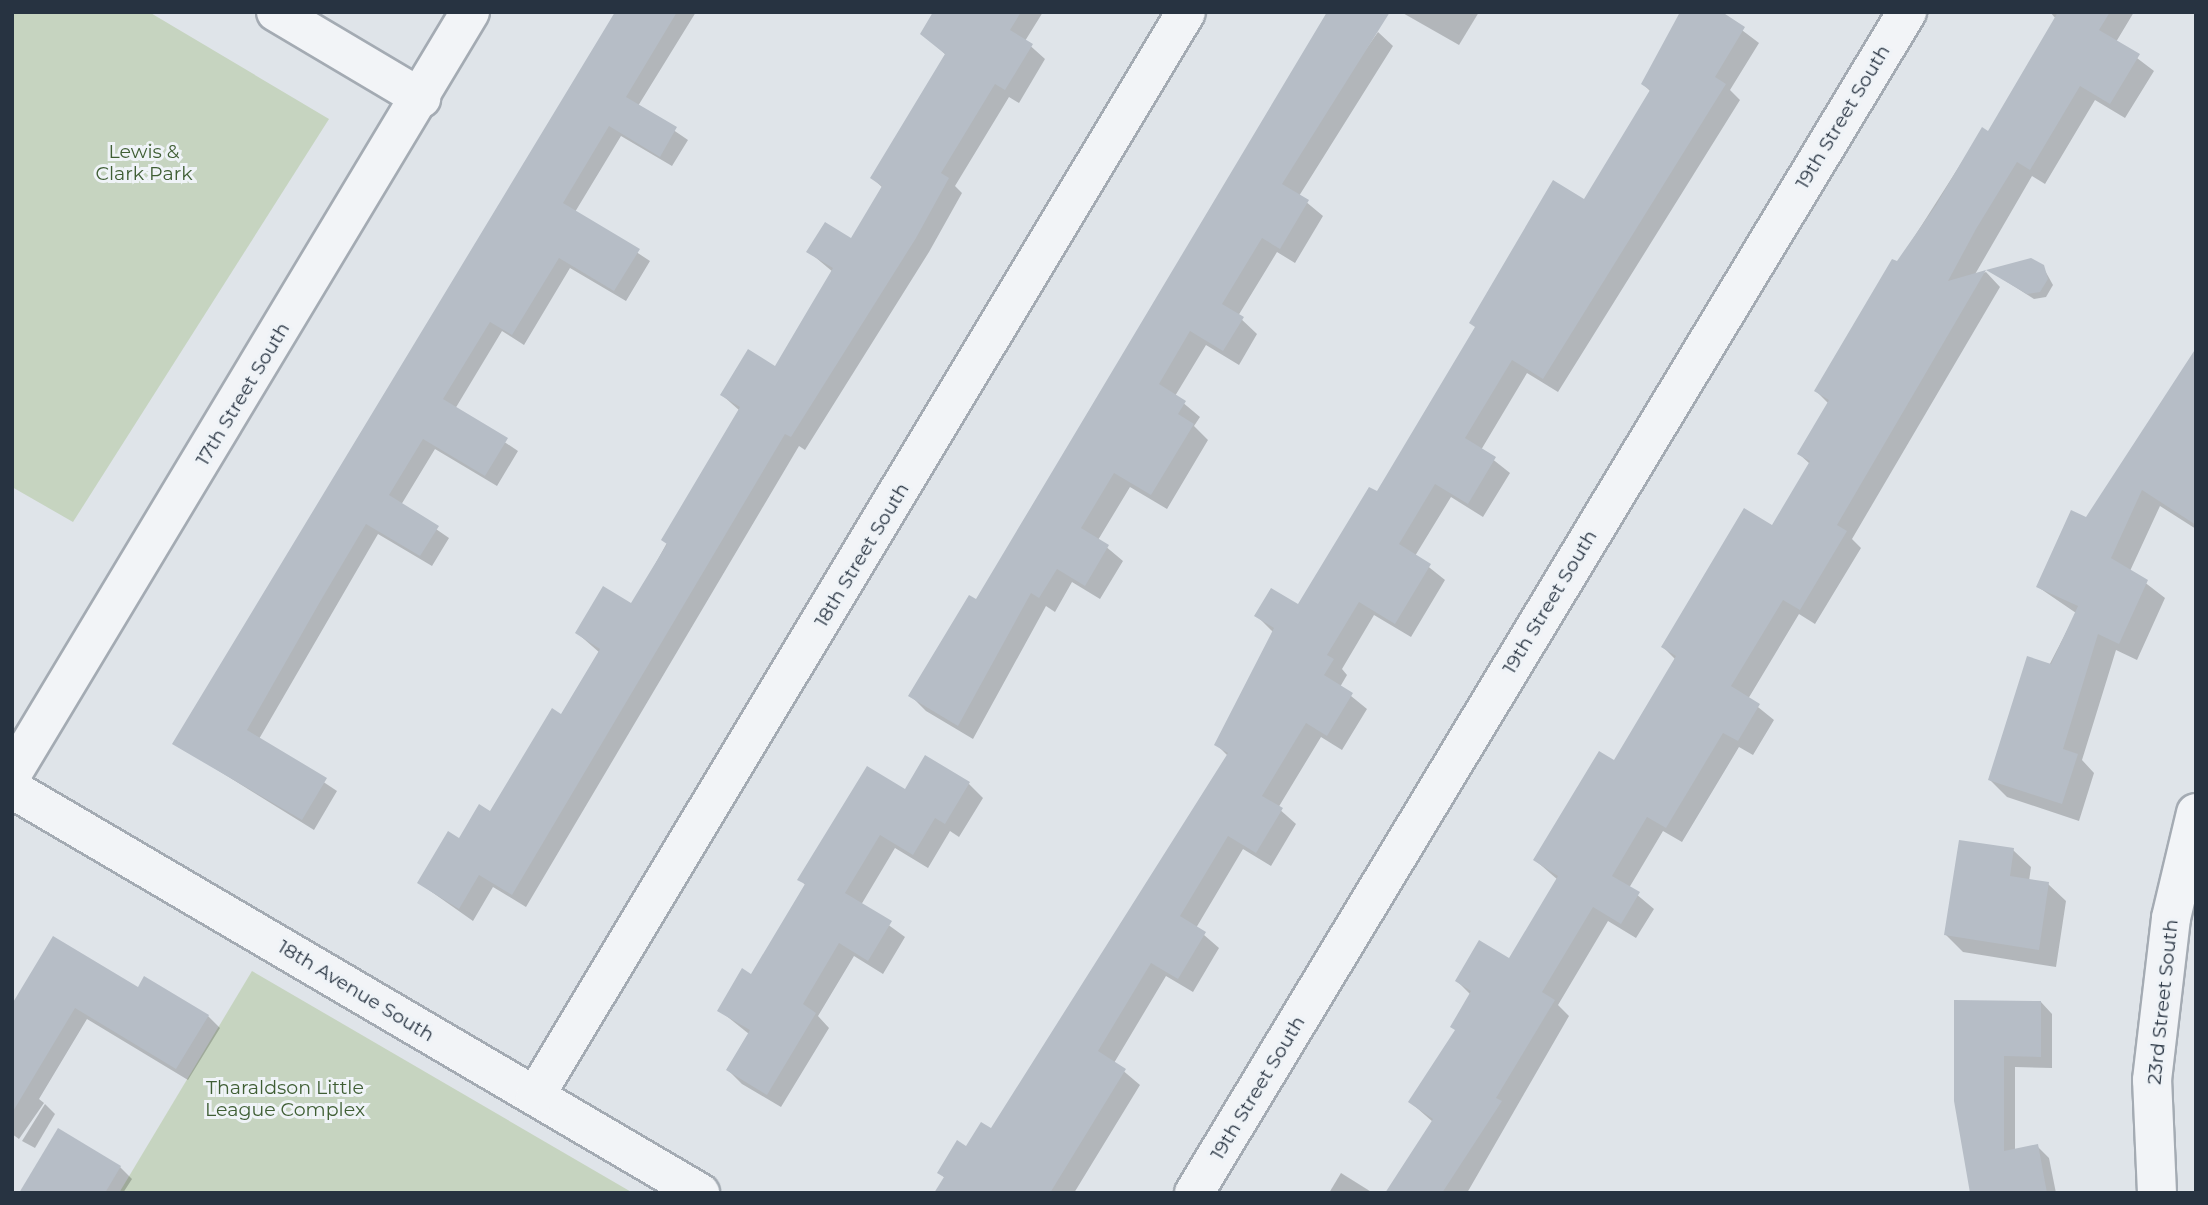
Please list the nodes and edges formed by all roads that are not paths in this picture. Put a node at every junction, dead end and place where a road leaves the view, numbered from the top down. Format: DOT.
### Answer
graph roads {
  1 [pos="276,12"];
  2 [pos="470,12"];
  3 [pos="1186,12"];
  4 [pos="1907,12"];
  5 [pos="421,98"];
  6 [pos="12,774"];
  7 [pos="12,789"];
  8 [pos="2196,813"];
  9 [pos="535,1096"];
  10 [pos="700,1193"];
  11 [pos="1194,1193"];
  12 [pos="2157,1193"];
  1 -- 5 [label="street"];
  2 -- 5 [label="street, 17th Street South"];
  3 -- 9 [label="street, 18th Street South"];
  4 -- 11 [label="street, 19th Street South"];
  5 -- 6 [label="street, 17th Street South"];
  7 -- 9 [label="street, 18th Avenue South"];
  8 -- 12 [label="street, 23rd Street South"];
  9 -- 10 [label="street, 18th Avenue South"];
}
